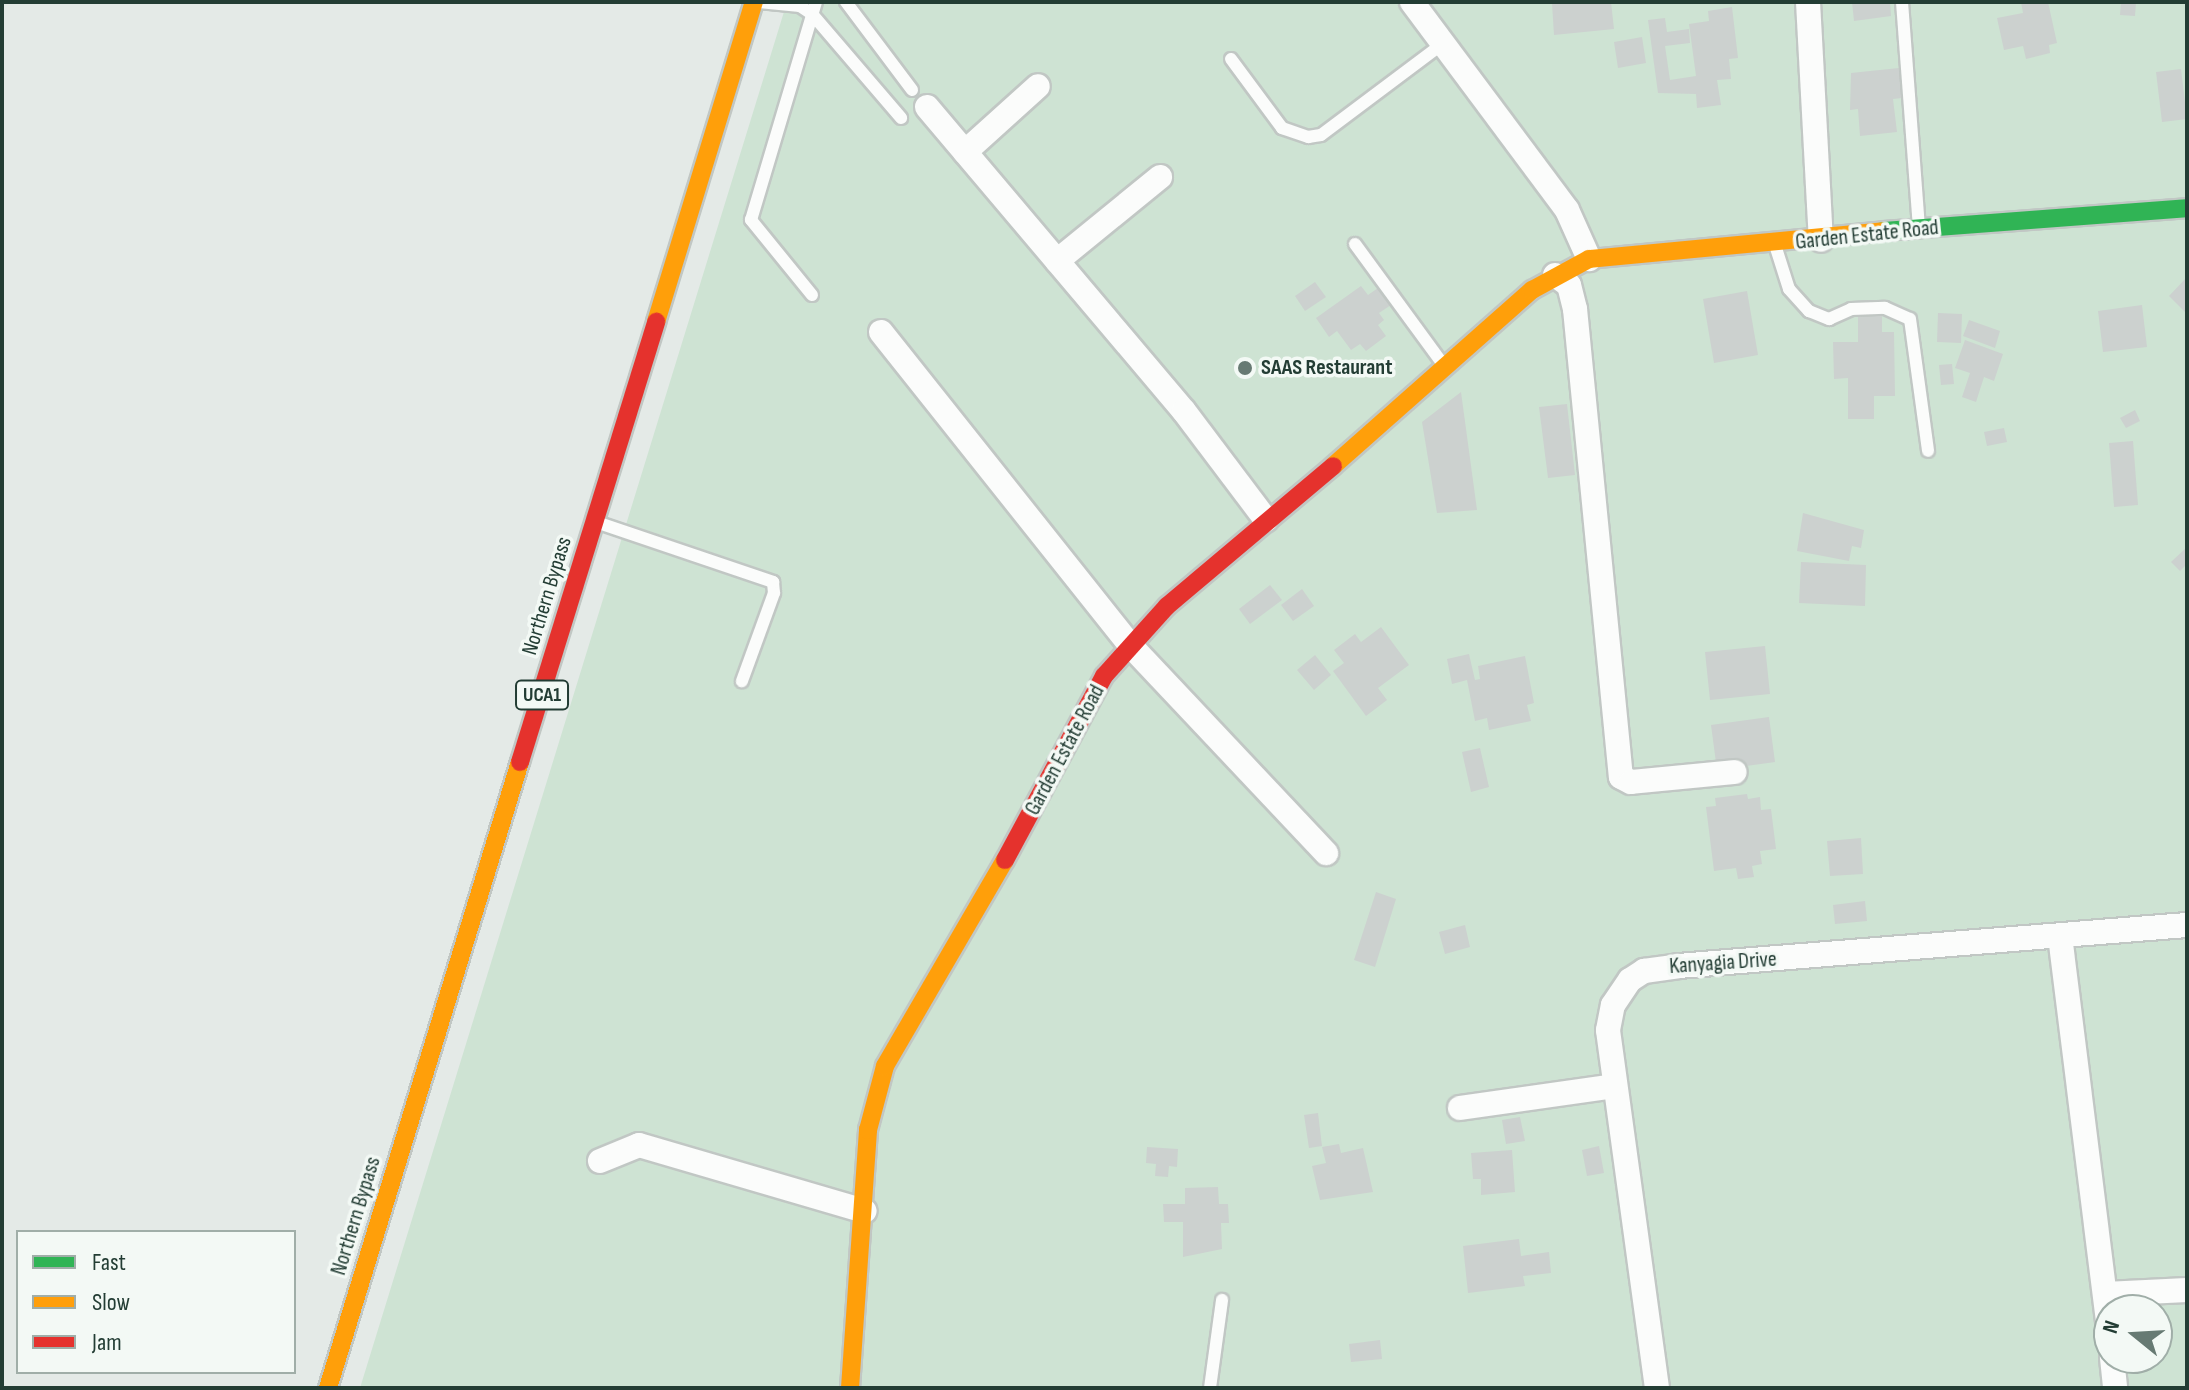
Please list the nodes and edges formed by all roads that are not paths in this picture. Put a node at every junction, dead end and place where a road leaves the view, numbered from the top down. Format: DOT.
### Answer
graph roads {
  1 [pos="757,2"];
  2 [pos="846,2"];
  3 [pos="1412,2"];
  4 [pos="1808,2"];
  5 [pos="1902,2"];
  6 [pos="814,8"];
  7 [pos="1441,45"];
  8 [pos="1231,59"];
  9 [pos="1038,86"];
  10 [pos="920,99"];
  11 [pos="901,118"];
  12 [pos="965,152"];
  13 [pos="1160,177"];
  14 [pos="2187,208"];
  15 [pos="1920,229"];
  16 [pos="1773,239"];
  17 [pos="1821,240"];
  18 [pos="1355,244"];
  19 [pos="1589,259"];
  20 [pos="1057,261"];
  21 [pos="1555,275"];
  22 [pos="812,295"];
  23 [pos="881,332"];
  24 [pos="1447,370"];
  25 [pos="1928,451"];
  26 [pos="1266,520"];
  27 [pos="596,522"];
  28 [pos="1130,645"];
  29 [pos="742,681"];
  30 [pos="1735,772"];
  31 [pos="1326,853"];
  32 [pos="2187,925"];
  33 [pos="2060,936"];
  34 [pos="1614,1086"];
  35 [pos="1460,1108"];
  36 [pos="600,1161"];
  37 [pos="865,1211"];
  38 [pos="2187,1290"];
  39 [pos="2105,1294"];
  40 [pos="1222,1300"];
  41 [pos="328,1388"];
  42 [pos="850,1388"];
  43 [pos="1210,1388"];
  44 [pos="1657,1388"];
  1 -- 6 [label="lane"];
  1 -- 27 [label="street, Northern Bypass / UCA1"];
  2 -- 10 [label="lane"];
  3 -- 7 [label="street"];
  4 -- 17 [label="street"];
  5 -- 15 [label="lane"];
  6 -- 11 [label="lane"];
  6 -- 22 [label="lane"];
  7 -- 8 [label="lane"];
  7 -- 19 [label="street"];
  9 -- 12 [label="street"];
  10 -- 12 [label="street"];
  12 -- 20 [label="street"];
  13 -- 20 [label="street"];
  14 -- 15 [label="street, Garden Estate Road"];
  15 -- 17 [label="street, Garden Estate Road"];
  16 -- 17 [label="street, Garden Estate Road"];
  16 -- 19 [label="street, Garden Estate Road"];
  16 -- 25 [label="lane"];
  18 -- 24 [label="lane"];
  19 -- 21 [label="street, Garden Estate Road"];
  20 -- 26 [label="street"];
  21 -- 24 [label="street, Garden Estate Road"];
  21 -- 30 [label="street"];
  23 -- 28 [label="street"];
  24 -- 26 [label="street, Garden Estate Road"];
  26 -- 28 [label="street, Garden Estate Road"];
  27 -- 29 [label="lane"];
  27 -- 41 [label="street, Northern Bypass / UCA1"];
  28 -- 31 [label="street"];
  28 -- 37 [label="street, Garden Estate Road"];
  32 -- 33 [label="street, Kanyagia Drive"];
  33 -- 34 [label="street, Kanyagia Drive"];
  33 -- 39 [label="street"];
  34 -- 35 [label="street"];
  34 -- 44 [label="street, Kanyagia Drive"];
  36 -- 37 [label="street"];
  37 -- 42 [label="street, Garden Estate Road"];
  38 -- 39 [label="street"];
  40 -- 43 [label="lane"];
}
